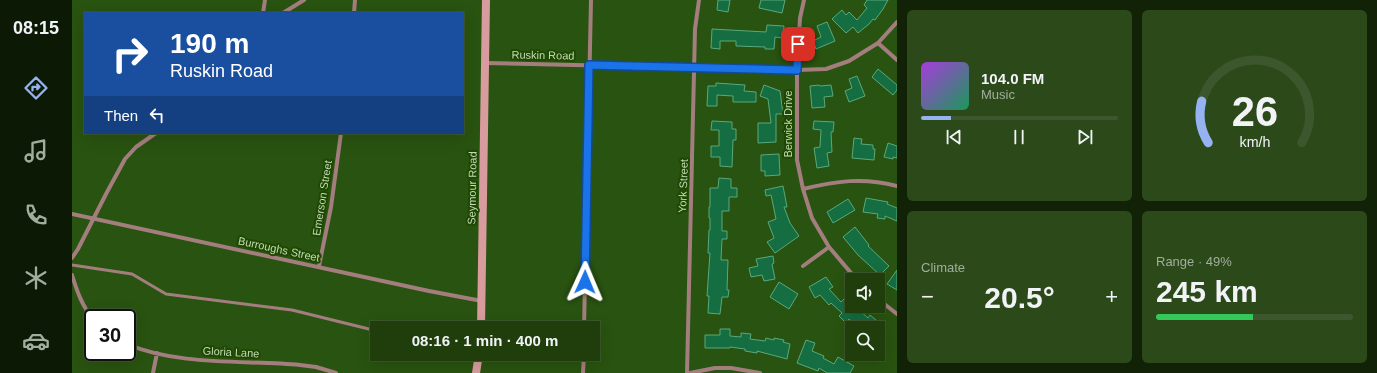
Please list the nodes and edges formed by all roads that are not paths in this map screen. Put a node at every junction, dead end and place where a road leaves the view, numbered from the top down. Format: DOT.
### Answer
graph roads {
  1 [pos="265,0"];
  2 [pos="304,0"];
  3 [pos="355,0"];
  4 [pos="486,0"];
  5 [pos="591,0"];
  6 [pos="699,0"];
  7 [pos="804,0"];
  8 [pos="264,12"];
  9 [pos="285,12"];
  10 [pos="354,12"];
  11 [pos="897,22"];
  12 [pos="878,43"];
  13 [pos="897,60"];
  14 [pos="485,63"];
  15 [pos="589,65"];
  16 [pos="695,68"];
  17 [pos="797,70"];
  18 [pos="155,134"];
  19 [pos="341,134"];
  20 [pos="897,186"];
  21 [pos="803,189"];
  22 [pos="72,214"];
  23 [pos="94,219"];
  24 [pos="829,247"];
  25 [pos="72,258"];
  26 [pos="72,265"];
  27 [pos="319,266"];
  28 [pos="803,266"];
  29 [pos="851,273"];
  30 [pos="72,275"];
  31 [pos="482,301"];
  32 [pos="885,305"];
  33 [pos="85,309"];
  34 [pos="897,314"];
  35 [pos="481,321"];
  36 [pos="584,321"];
  37 [pos="370,329"];
  38 [pos="136,347"];
  39 [pos="157,353"];
  40 [pos="478,361"];
  41 [pos="584,361"];
  42 [pos="153,373"];
  43 [pos="336,373"];
  44 [pos="476,373"];
  45 [pos="583,373"];
  46 [pos="687,373"];
  47 [pos="690,373"];
  48 [pos="760,373"];
  1 -- 8 [label="street"];
  2 -- 9 [label="street"];
  3 -- 10 [label="street"];
  4 -- 14 [label="street, Seymour Road"];
  5 -- 15 [label="street"];
  6 -- 16 [label="street, York Street"];
  7 -- 17 [label="street, Berwick Drive"];
  11 -- 12 [label="street, Ruskin Road"];
  12 -- 13 [label="street"];
  12 -- 17 [label="street, Ruskin Road"];
  14 -- 15 [label="street, Ruskin Road"];
  14 -- 31 [label="street, Seymour Road"];
  15 -- 16 [label="street, Ruskin Road"];
  15 -- 36 [label="street"];
  16 -- 17 [label="street, Ruskin Road"];
  16 -- 46 [label="street, York Street"];
  17 -- 21 [label="street, Berwick Drive"];
  18 -- 23 [label="street"];
  19 -- 27 [label="street, Emerson Street"];
  20 -- 21 [label="street"];
  21 -- 24 [label="street, Berwick Drive"];
  22 -- 23 [label="street, Burroughs Street"];
  23 -- 25 [label="street"];
  23 -- 27 [label="street, Burroughs Street"];
  24 -- 28 [label="street"];
  24 -- 29 [label="street, Berwick Drive"];
  26 -- 37 [label="lane"];
  27 -- 31 [label="street, Burroughs Street"];
  30 -- 33 [label="street"];
  31 -- 35 [label="street, Seymour Road"];
  32 -- 34 [label="street"];
  38 -- 39 [label="street, Gloria Lane"];
  39 -- 42 [label="street"];
  39 -- 43 [label="street, Gloria Lane"];
  40 -- 44 [label="street"];
  41 -- 45 [label="street"];
  47 -- 48 [label="street"];
}
